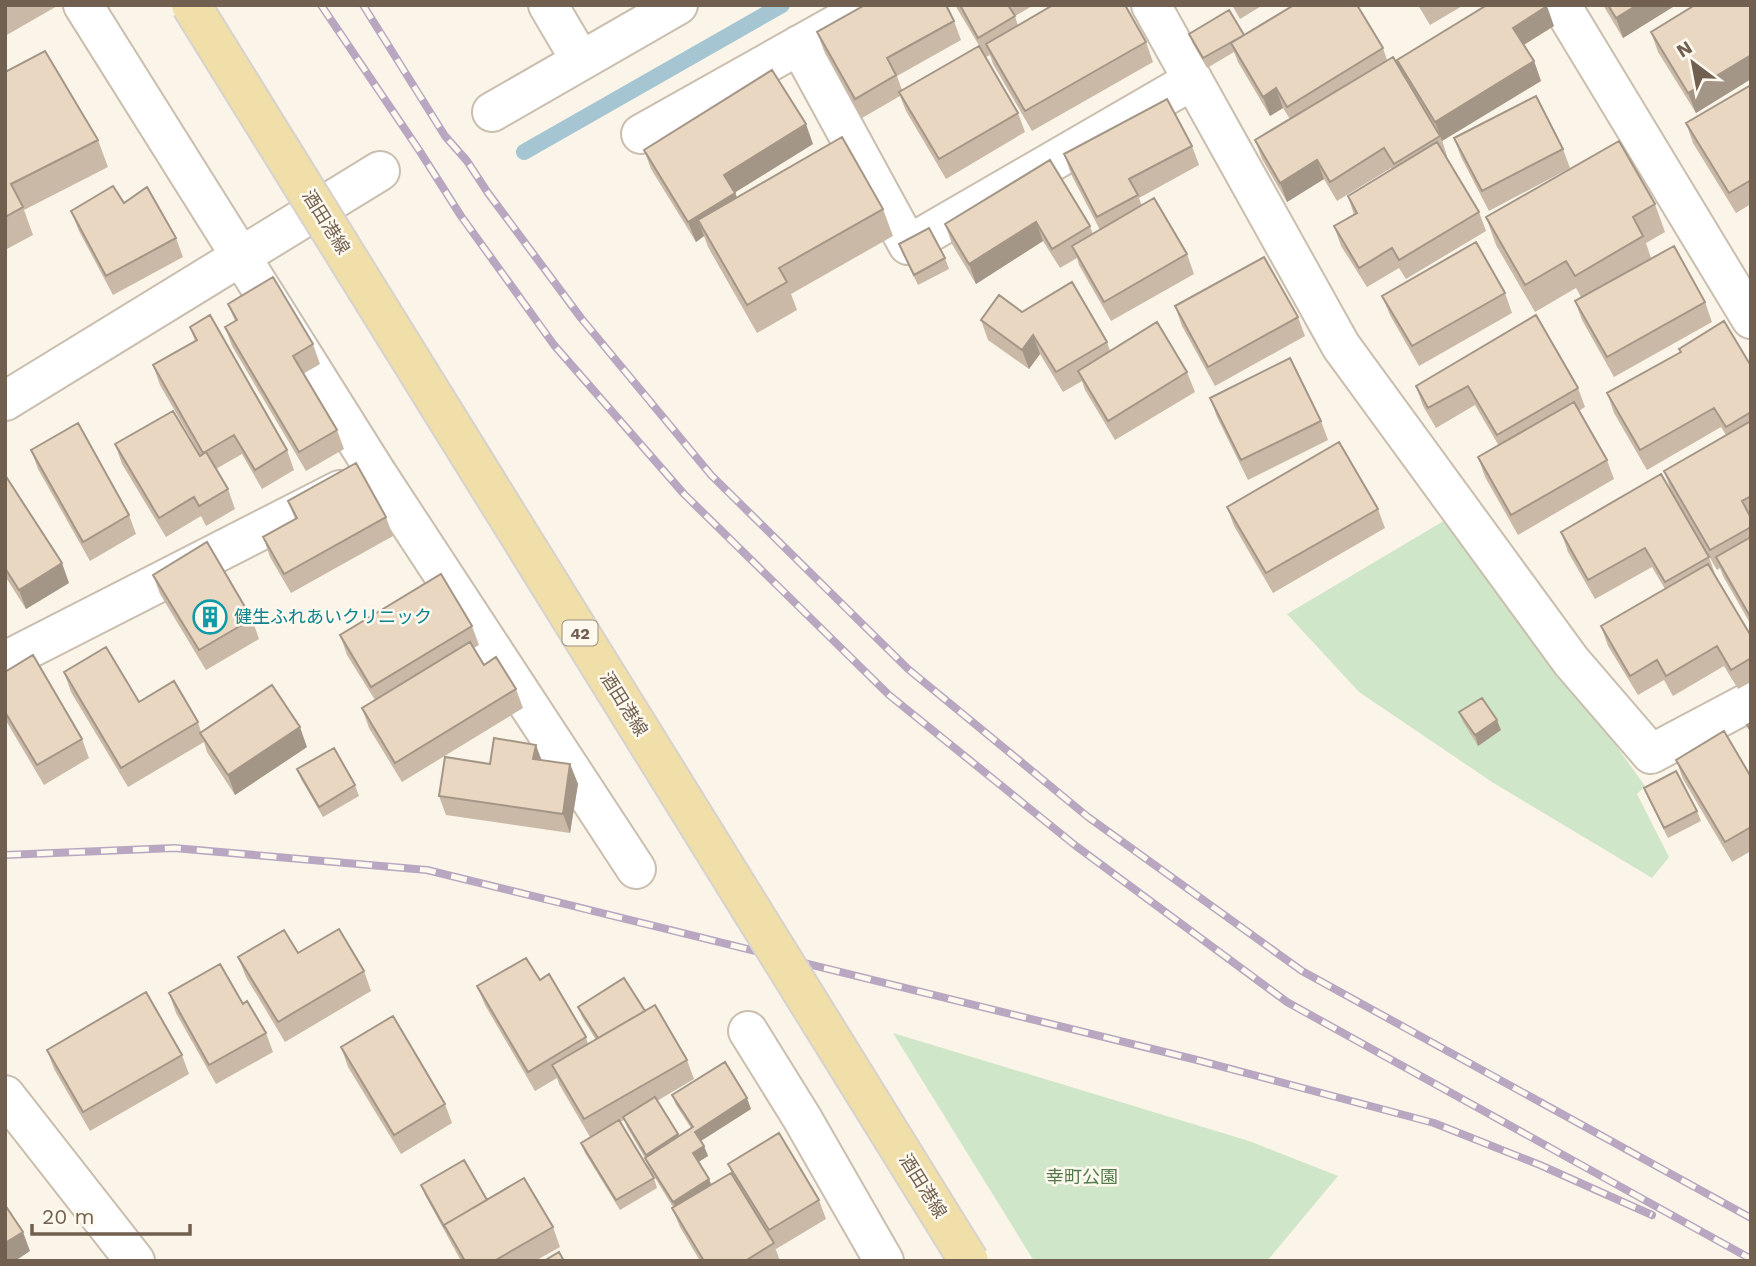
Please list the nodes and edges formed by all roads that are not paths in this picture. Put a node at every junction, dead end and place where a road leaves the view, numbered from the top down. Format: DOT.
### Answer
graph roads {
  1 [pos="83,5"];
  2 [pos="191,5"];
  3 [pos="548,5"];
  4 [pos="678,5"];
  5 [pos="871,5"];
  6 [pos="1151,5"];
  7 [pos="1561,5"];
  8 [pos="799,45"];
  9 [pos="581,61"];
  10 [pos="1193,80"];
  11 [pos="492,112"];
  12 [pos="641,134"];
  13 [pos="380,171"];
  14 [pos="240,258"];
  15 [pos="1751,319"];
  16 [pos="5,401"];
  17 [pos="376,472"];
  18 [pos="5,661"];
  19 [pos="1751,701"];
  20 [pos="636,869"];
  21 [pos="748,1031"];
  22 [pos="5,1095"];
  23 [pos="878,1259"];
  24 [pos="135,1261"];
  25 [pos="969,1261"];
  1 -- 14 [label="street"];
  2 -- 25 [label="main road, 酒田港線 / 42, bridge"];
  3 -- 9 [label="street"];
  4 -- 9 [label="street"];
  5 -- 8 [label="street"];
  6 -- 10 [label="street"];
  7 -- 15 [label="street"];
  8 -- 10 [label="street"];
  8 -- 12 [label="street"];
  9 -- 11 [label="street"];
  10 -- 19 [label="street"];
  13 -- 14 [label="street"];
  14 -- 16 [label="street"];
  14 -- 17 [label="street"];
  17 -- 18 [label="street"];
  17 -- 20 [label="street"];
  21 -- 23 [label="street"];
  22 -- 24 [label="street"];
}
